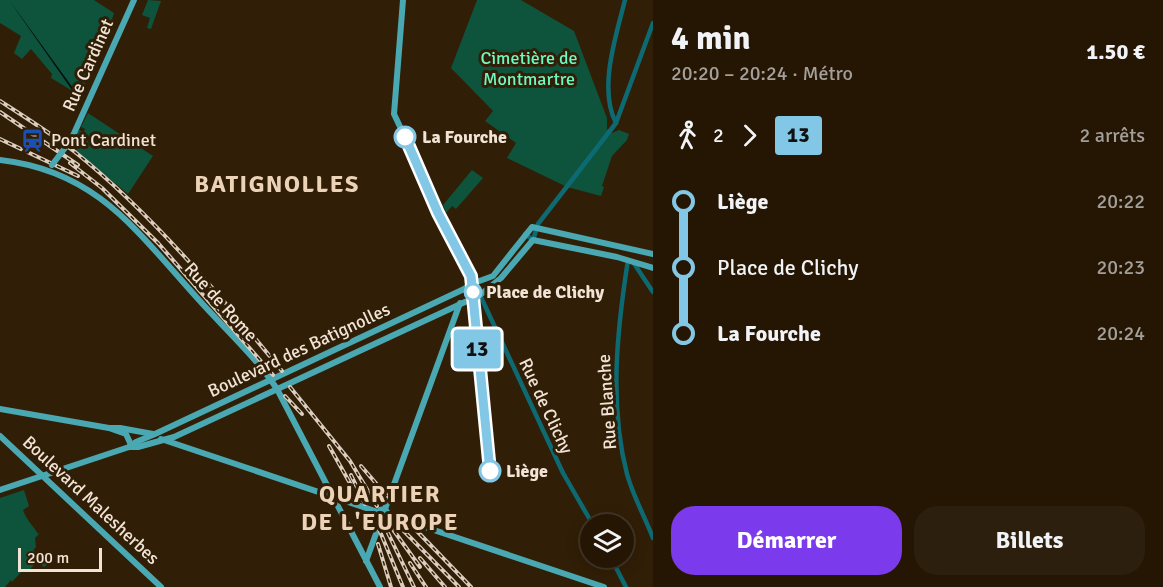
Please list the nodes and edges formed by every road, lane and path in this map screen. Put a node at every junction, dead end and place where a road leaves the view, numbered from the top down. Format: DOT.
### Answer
graph roads {
  1 [pos="134,0"];
  2 [pos="403,0"];
  3 [pos="625,0"];
  4 [pos="653,23"];
  5 [pos="622,109"];
  6 [pos="613,117"];
  7 [pos="616,123"];
  8 [pos="610,130"];
  9 [pos="0,160"];
  10 [pos="50,167"];
  11 [pos="536,226"];
  12 [pos="525,234"];
  13 [pos="533,240"];
  14 [pos="623,246"];
  15 [pos="638,250"];
  16 [pos="653,254"];
  17 [pos="628,260"];
  18 [pos="653,268"];
  19 [pos="474,283"];
  20 [pos="653,291"];
  21 [pos="455,293"];
  22 [pos="480,294"];
  23 [pos="460,303"];
  24 [pos="270,380"];
  25 [pos="276,390"];
  26 [pos="0,409"];
  27 [pos="109,428"];
  28 [pos="134,431"];
  29 [pos="155,434"];
  30 [pos="0,436"];
  31 [pos="129,437"];
  32 [pos="162,440"];
  33 [pos="131,446"];
  34 [pos="42,476"];
  35 [pos="0,490"];
  36 [pos="334,499"];
  37 [pos="378,512"];
  38 [pos="387,512"];
  39 [pos="587,514"];
  40 [pos="381,520"];
  41 [pos="653,538"];
  42 [pos="366,561"];
  43 [pos="616,568"];
  44 [pos="625,585"];
  45 [pos="161,587"];
  46 [pos="380,587"];
  47 [pos="604,587"];
  1 -- 10 [label="main road, Rue Cardinet, bridge"];
  2 -- 19 [label="main road"];
  3 -- 6 [label="street"];
  4 -- 5 [label="street"];
  5 -- 6 [label="street"];
  5 -- 7 [label="street"];
  6 -- 7 [label="street"];
  6 -- 8 [label="street"];
  7 -- 8 [label="street"];
  8 -- 11 [label="street"];
  9 -- 10 [label="main road, Rue de Rome"];
  10 -- 24 [label="main road, Rue de Rome"];
  11 -- 12 [label="main road"];
  11 -- 13 [label="street"];
  11 -- 14 [label="main road"];
  12 -- 13 [label="street"];
  12 -- 19 [label="main road"];
  13 -- 17 [label="main road"];
  13 -- 22 [label="main road"];
  14 -- 15 [label="main road"];
  14 -- 17 [label="main road"];
  15 -- 16 [label="main road"];
  15 -- 17 [label="main road"];
  17 -- 18 [label="main road"];
  17 -- 20 [label="street"];
  17 -- 41 [label="street, Rue Blanche"];
  19 -- 21 [label="main road"];
  19 -- 22 [label="main road"];
  19 -- 22 [label="main road"];
  21 -- 23 [label="main road"];
  21 -- 24 [label="main road, Boulevard des Batignolles"];
  22 -- 23 [label="main road"];
  22 -- 39 [label="street, Rue de Clichy"];
  23 -- 25 [label="main road, Boulevard des Batignolles"];
  23 -- 38 [label="main road"];
  24 -- 25 [label="main road, Rue de Rome"];
  24 -- 29 [label="main road, Boulevard des Batignolles"];
  25 -- 32 [label="main road, Boulevard des Batignolles"];
  25 -- 36 [label="main road, Rue de Rome"];
  26 -- 27 [label="main road"];
  27 -- 28 [label="main road"];
  27 -- 31 [label="main road"];
  28 -- 29 [label="main road"];
  28 -- 31 [label="main road"];
  29 -- 32 [label="main road"];
  29 -- 33 [label="main road, Boulevard des Batignolles"];
  30 -- 34 [label="main road, Boulevard Malesherbes"];
  31 -- 33 [label="main road"];
  32 -- 33 [label="main road, Boulevard des Batignolles"];
  32 -- 36 [label="main road"];
  33 -- 34 [label="main road"];
  34 -- 35 [label="main road"];
  34 -- 45 [label="main road, Boulevard Malesherbes"];
  36 -- 37 [label="main road"];
  36 -- 42 [label="main road, Rue de Rome"];
  37 -- 38 [label="main road"];
  37 -- 40 [label="main road"];
  38 -- 40 [label="main road"];
  38 -- 47 [label="main road"];
  40 -- 42 [label="main road"];
  42 -- 46 [label="main road, Rue de Rome"];
  43 -- 44 [label="street"];
}
